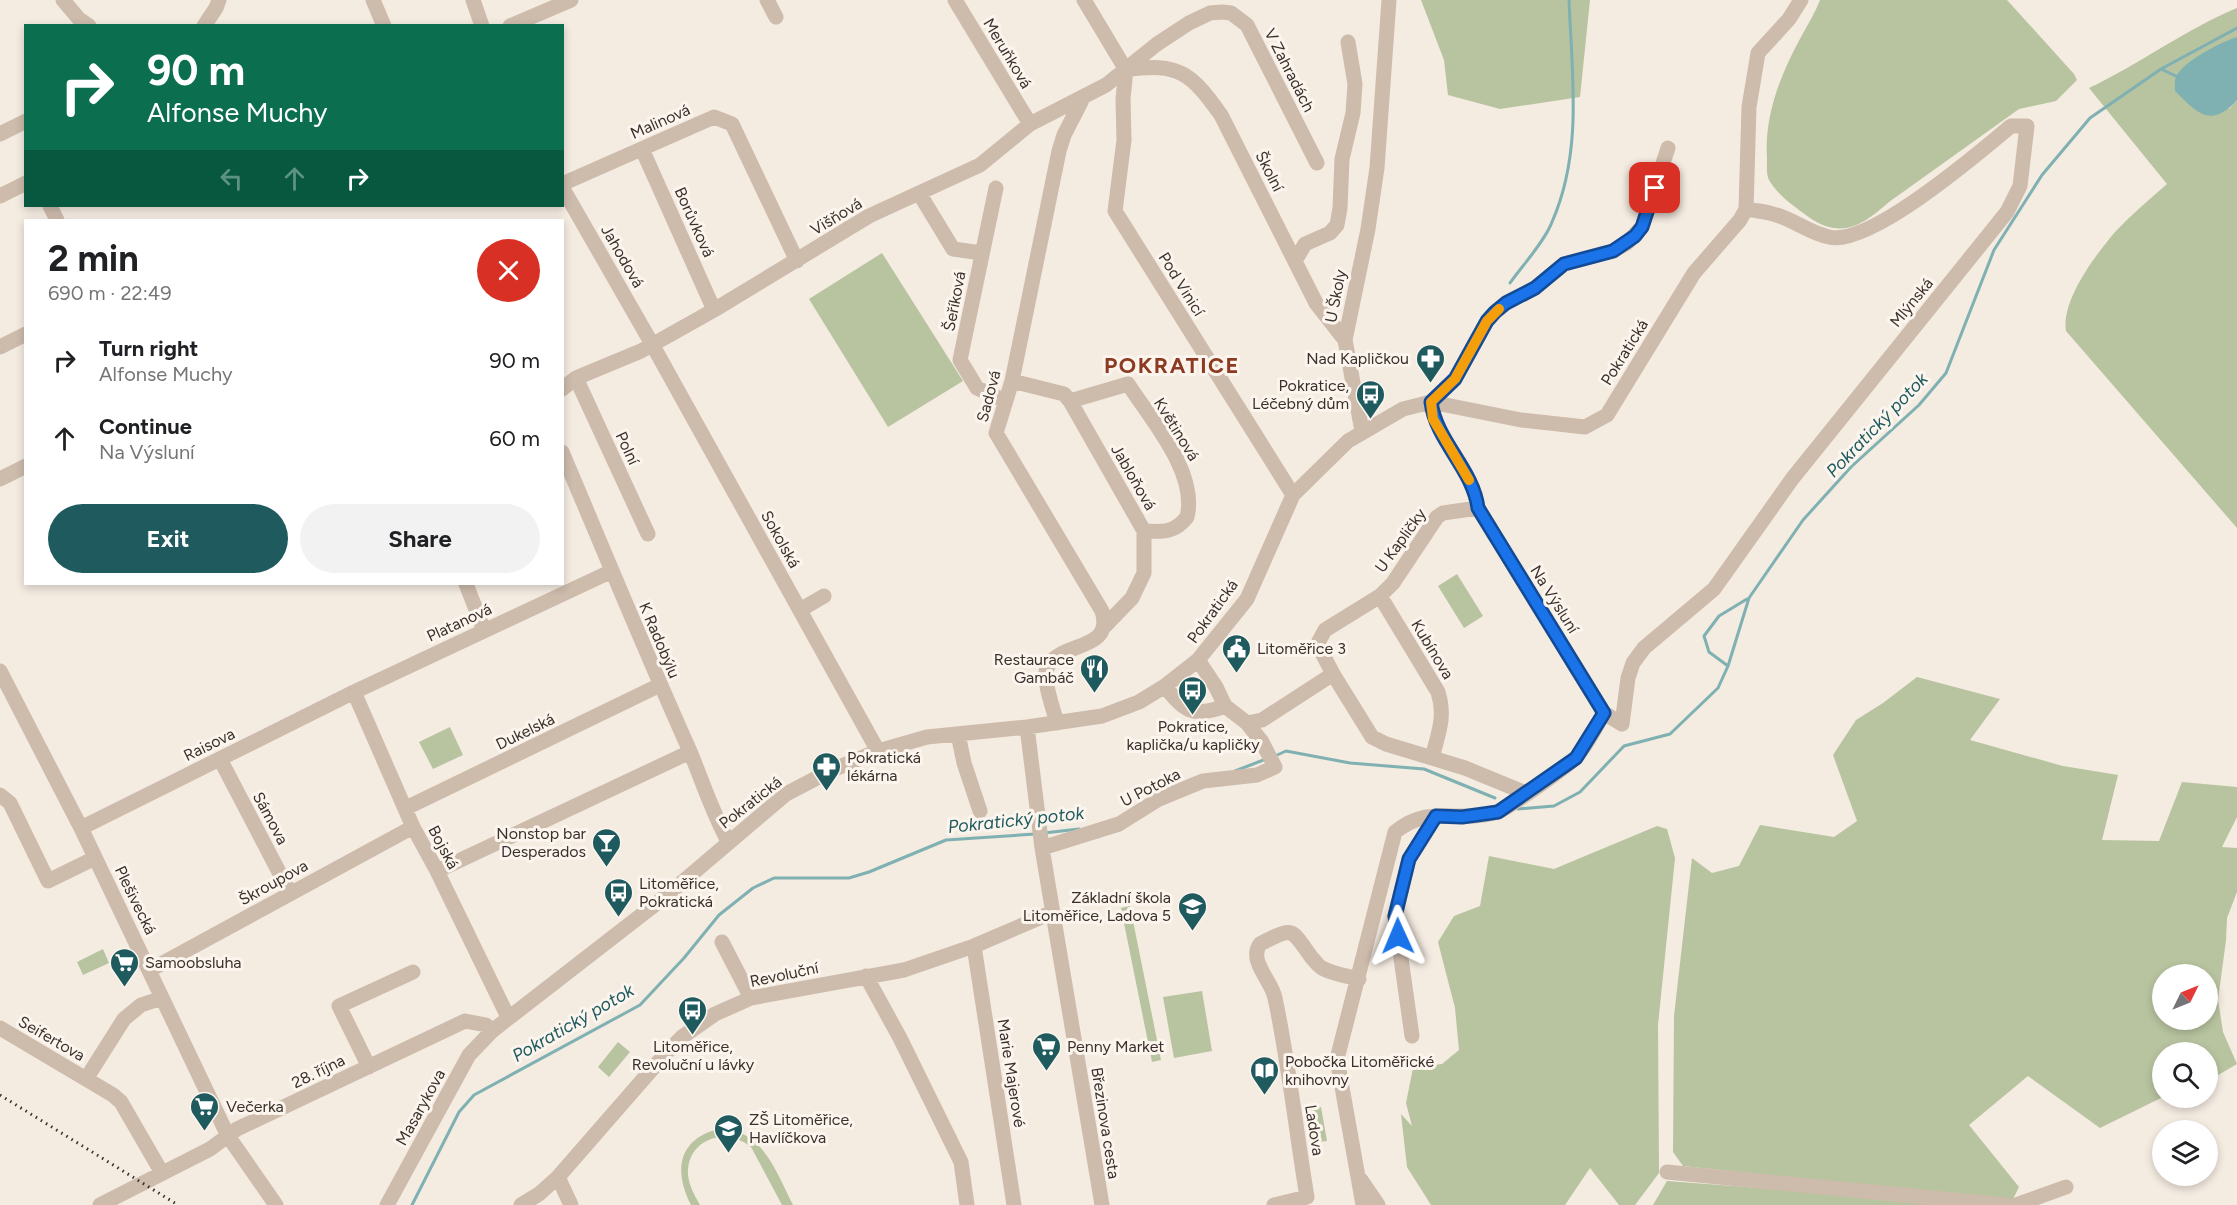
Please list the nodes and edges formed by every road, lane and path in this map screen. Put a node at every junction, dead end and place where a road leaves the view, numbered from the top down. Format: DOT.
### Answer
graph roads {
  1 [pos="63,0"];
  2 [pos="219,0"];
  3 [pos="373,0"];
  4 [pos="473,0"];
  5 [pos="570,0"];
  6 [pos="766,0"];
  7 [pos="956,0"];
  8 [pos="1084,0"];
  9 [pos="1389,0"];
  10 [pos="1801,0"];
  11 [pos="1211,7"];
  12 [pos="776,17"];
  13 [pos="86,24"];
  14 [pos="205,24"];
  15 [pos="383,24"];
  16 [pos="481,24"];
  17 [pos="515,24"];
  18 [pos="1348,42"];
  19 [pos="1126,70"];
  20 [pos="1083,98"];
  21 [pos="24,122"];
  22 [pos="1030,124"];
  23 [pos="0,134"];
  24 [pos="1668,148"];
  25 [pos="642,149"];
  26 [pos="1317,163"];
  27 [pos="24,184"];
  28 [pos="564,185"];
  29 [pos="996,188"];
  30 [pos="564,190"];
  31 [pos="919,193"];
  32 [pos="0,196"];
  33 [pos="1746,209"];
  34 [pos="982,253"];
  35 [pos="797,261"];
  36 [pos="1295,261"];
  37 [pos="714,310"];
  38 [pos="24,335"];
  39 [pos="1345,340"];
  40 [pos="652,344"];
  41 [pos="0,347"];
  42 [pos="576,378"];
  43 [pos="1012,381"];
  44 [pos="564,387"];
  45 [pos="1005,401"];
  46 [pos="1070,401"];
  47 [pos="1431,402"];
  48 [pos="1362,431"];
  49 [pos="564,457"];
  50 [pos="24,467"];
  51 [pos="0,479"];
  52 [pos="1293,495"];
  53 [pos="1478,508"];
  54 [pos="1144,531"];
  55 [pos="648,534"];
  56 [pos="612,571"];
  57 [pos="466,585"];
  58 [pos="824,596"];
  59 [pos="1380,596"];
  60 [pos="800,610"];
  61 [pos="1104,627"];
  62 [pos="484,630"];
  63 [pos="1198,660"];
  64 [pos="0,671"];
  65 [pos="1333,674"];
  66 [pos="660,685"];
  67 [pos="1165,686"];
  68 [pos="354,692"];
  69 [pos="1225,706"];
  70 [pos="1604,713"];
  71 [pos="1057,723"];
  72 [pos="1247,723"];
  73 [pos="1027,727"];
  74 [pos="958,734"];
  75 [pos="878,751"];
  76 [pos="690,752"];
  77 [pos="1432,758"];
  78 [pos="220,759"];
  79 [pos="1526,793"];
  80 [pos="0,795"];
  81 [pos="406,808"];
  82 [pos="980,811"];
  83 [pos="1436,816"];
  84 [pos="413,826"];
  85 [pos="81,828"];
  86 [pos="728,841"];
  87 [pos="1042,848"];
  88 [pos="95,858"];
  89 [pos="437,871"];
  90 [pos="290,893"];
  91 [pos="1053,912"];
  92 [pos="722,942"];
  93 [pos="974,946"];
  94 [pos="150,970"];
  95 [pos="413,972"];
  96 [pos="866,976"];
  97 [pos="1359,979"];
  98 [pos="162,998"];
  99 [pos="750,998"];
  100 [pos="508,1017"];
  101 [pos="0,1028"];
  102 [pos="492,1030"];
  103 [pos="1412,1036"];
  104 [pos="369,1066"];
  105 [pos="87,1079"];
  106 [pos="228,1136"];
  107 [pos="1667,1172"];
  108 [pos="162,1173"];
  109 [pos="1357,1175"];
  110 [pos="558,1177"];
  111 [pos="2066,1187"];
  112 [pos="100,1205"];
  113 [pos="276,1205"];
  114 [pos="387,1205"];
  115 [pos="521,1205"];
  116 [pos="572,1205"];
  117 [pos="967,1205"];
  118 [pos="1014,1205"];
  119 [pos="1102,1205"];
  120 [pos="1274,1205"];
  121 [pos="1363,1205"];
  122 [pos="1378,1205"];
  123 [pos="2005,1205"];
  124 [pos="2016,1205"];
  1 -- 13 [label="street"];
  2 -- 14 [label="street"];
  3 -- 15 [label="street"];
  4 -- 16 [label="street"];
  5 -- 17 [label="street"];
  6 -- 12 [label="street"];
  7 -- 22 [label="street, Meruňková"];
  8 -- 19 [label="street"];
  9 -- 39 [label="street, U Školy"];
  10 -- 33 [label="street"];
  11 -- 19 [label="street, V Zahradách"];
  11 -- 26 [label="street, V Zahradách"];
  18 -- 36 [label="street"];
  19 -- 20 [label="street, Višňová"];
  19 -- 36 [label="street, Školní"];
  19 -- 52 [label="street, Pod Vinicí"];
  20 -- 22 [label="street, Višňová"];
  20 -- 43 [label="street, Sadová"];
  21 -- 23 [label="street"];
  22 -- 31 [label="street, Višňová"];
  24 -- 47 [label="street"];
  25 -- 28 [label="street, Malinová"];
  25 -- 35 [label="street, Malinová"];
  25 -- 37 [label="street, Borůvková"];
  27 -- 32 [label="street"];
  29 -- 34 [label="street, Šeříková"];
  30 -- 40 [label="street, Jahodová"];
  31 -- 34 [label="street"];
  31 -- 35 [label="street, Višňová"];
  33 -- 47 [label="street, Pokratická"];
  33 -- 70 [label="street, Mlýnská"];
  34 -- 45 [label="street, Šeříková"];
  35 -- 37 [label="street, Višňová"];
  36 -- 39 [label="street, Školní"];
  37 -- 40 [label="street, Višňová"];
  38 -- 41 [label="street"];
  39 -- 48 [label="street, U Školy"];
  40 -- 42 [label="street, Višňová"];
  40 -- 60 [label="street, Sokolská"];
  42 -- 44 [label="street, Višňová"];
  42 -- 55 [label="street, Polní"];
  43 -- 45 [label="street, Sadová"];
  43 -- 46 [label="street"];
  45 -- 61 [label="street, Sadová"];
  46 -- 54 [label="street, Jabloňová"];
  46 -- 54 [label="street, Květinová"];
  47 -- 48 [label="street, Pokratická"];
  47 -- 53 [label="street, Na Výsluní"];
  48 -- 52 [label="street, Pokratická"];
  49 -- 56 [label="street, K Radobýlu"];
  50 -- 51 [label="street"];
  52 -- 63 [label="street, Pokratická"];
  53 -- 59 [label="street, U Kapličky"];
  53 -- 70 [label="street, Na Výsluní"];
  54 -- 61 [label="street, Jabloňová"];
  56 -- 62 [label="street, Platanová"];
  56 -- 66 [label="street, K Radobýlu"];
  57 -- 62 [label="street"];
  58 -- 60 [label="street"];
  59 -- 65 [label="street, U Kapličky"];
  59 -- 77 [label="street, Kubínova"];
  60 -- 75 [label="street, Sokolská"];
  61 -- 71 [label="street"];
  62 -- 68 [label="street, Platanová"];
  63 -- 67 [label="street, Pokratická"];
  63 -- 69 [label="street"];
  64 -- 85 [label="street, Plešivecká"];
  65 -- 72 [label="street"];
  65 -- 77 [label="street"];
  66 -- 76 [label="street, K Radobýlu"];
  66 -- 81 [label="street, Dukelská"];
  67 -- 69 [label="street"];
  67 -- 71 [label="street, Pokratická"];
  68 -- 78 [label="street, Raisova"];
  68 -- 81 [label="street, Bojská"];
  69 -- 72 [label="street"];
  70 -- 79 [label="street"];
  71 -- 73 [label="street, Pokratická"];
  72 -- 87 [label="street, U Potoka"];
  73 -- 74 [label="street, Pokratická"];
  73 -- 87 [label="street, Březinova cesta"];
  74 -- 75 [label="street, Pokratická"];
  74 -- 82 [label="street"];
  75 -- 86 [label="street, Pokratická"];
  76 -- 86 [label="street, K Radobýlu"];
  76 -- 89 [label="street"];
  77 -- 79 [label="street"];
  78 -- 85 [label="street, Raisova"];
  78 -- 90 [label="street, Sámova"];
  79 -- 83 [label="street"];
  80 -- 88 [label="street"];
  81 -- 84 [label="street, Bojská"];
  83 -- 97 [label="street"];
  83 -- 103 [label="street"];
  84 -- 89 [label="street, Bojská"];
  84 -- 90 [label="street, Škroupova"];
  85 -- 88 [label="street, Plešivecká"];
  86 -- 100 [label="street, Pokratická"];
  87 -- 91 [label="street, Březinova cesta"];
  88 -- 94 [label="street, Plešivecká"];
  89 -- 100 [label="street, Bojská"];
  90 -- 94 [label="street, Škroupova"];
  91 -- 93 [label="street, Revoluční"];
  91 -- 119 [label="street, Březinova cesta"];
  92 -- 99 [label="street"];
  93 -- 96 [label="street, Revoluční"];
  93 -- 118 [label="street, Marie Majerové"];
  94 -- 98 [label="street, Plešivecká"];
  95 -- 104 [label="street"];
  96 -- 99 [label="street, Revoluční"];
  96 -- 117 [label="street"];
  97 -- 109 [label="street"];
  97 -- 120 [label="street, Ladova"];
  98 -- 105 [label="street, Seifertova"];
  98 -- 106 [label="street, Plešivecká"];
  99 -- 110 [label="street, Revoluční"];
  100 -- 102 [label="street, Pokratická"];
  101 -- 105 [label="street, Seifertova"];
  102 -- 104 [label="street, 28. října"];
  102 -- 114 [label="street, Masarykova"];
  104 -- 106 [label="street, 28. října"];
  105 -- 108 [label="street, Seifertova"];
  106 -- 108 [label="street, 28. října"];
  106 -- 113 [label="street, Plešivecká"];
  107 -- 123 [label="street"];
  108 -- 112 [label="street, 28. října"];
  109 -- 121 [label="street"];
  109 -- 122 [label="street"];
  110 -- 115 [label="street, Revoluční"];
  110 -- 116 [label="street"];
  111 -- 124 [label="street"];
}
